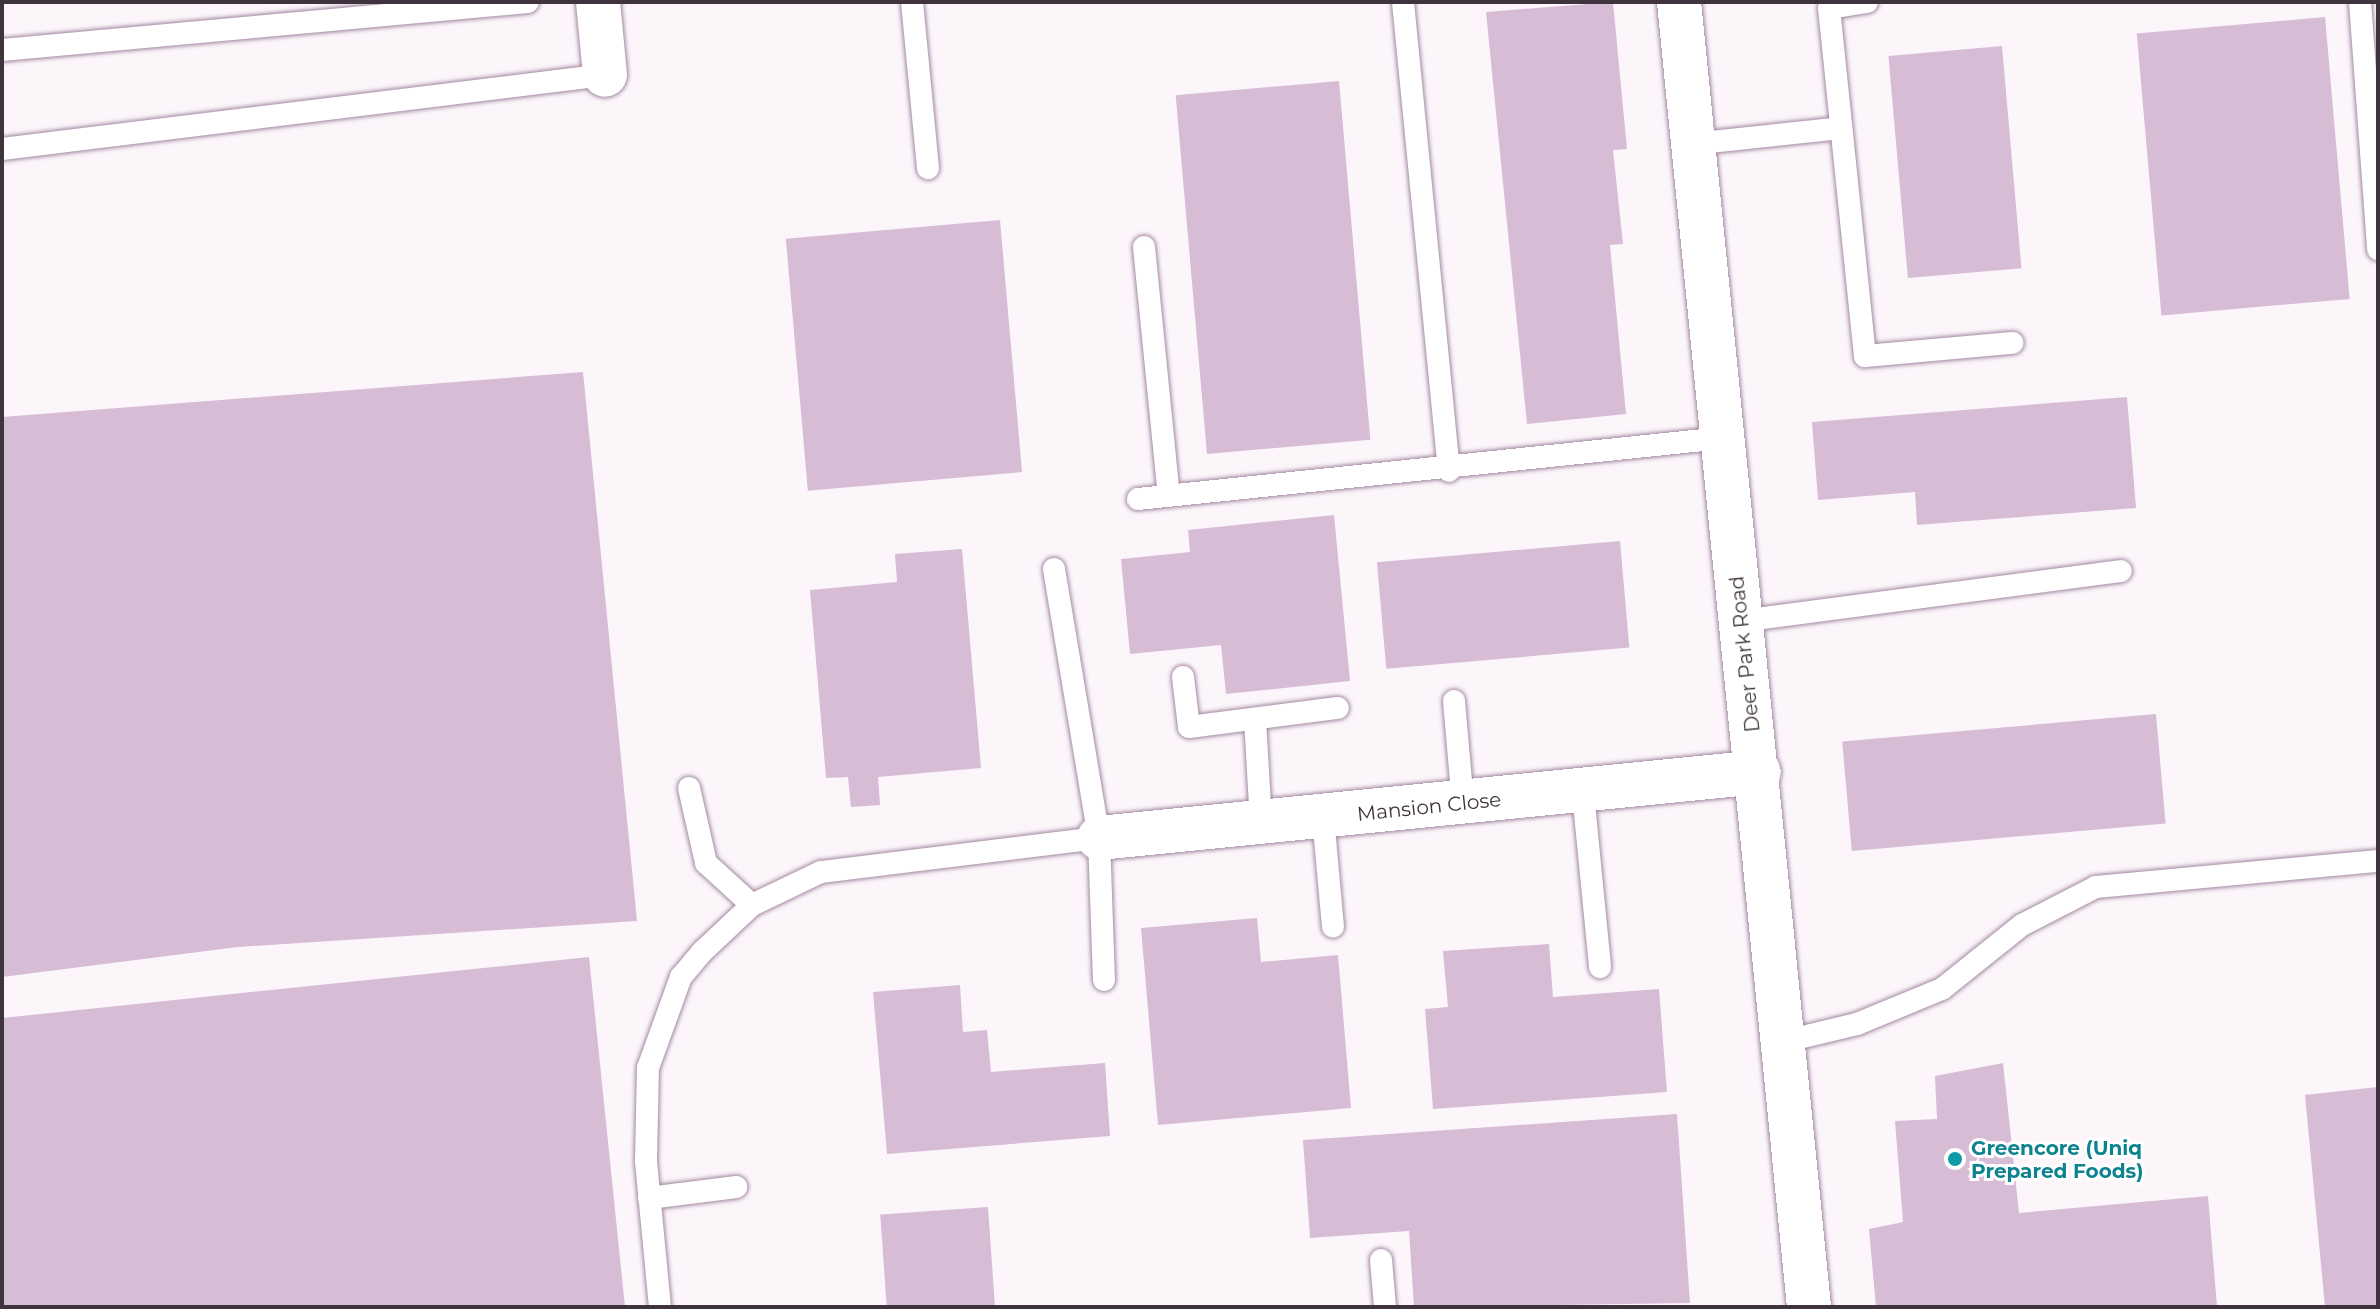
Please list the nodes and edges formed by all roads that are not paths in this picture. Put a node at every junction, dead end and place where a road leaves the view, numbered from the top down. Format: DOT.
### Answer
graph roads {
  1 [pos="528,2"];
  2 [pos="598,2"];
  3 [pos="912,2"];
  4 [pos="1403,2"];
  5 [pos="1679,2"];
  6 [pos="1867,2"];
  7 [pos="2360,2"];
  8 [pos="2,50"];
  9 [pos="605,75"];
  10 [pos="1841,128"];
  11 [pos="1692,144"];
  12 [pos="2,149"];
  13 [pos="928,168"];
  14 [pos="1144,247"];
  15 [pos="2378,249"];
  16 [pos="2012,343"];
  17 [pos="1722,438"];
  18 [pos="1449,471"];
  19 [pos="1169,496"];
  20 [pos="1138,499"];
  21 [pos="1054,569"];
  22 [pos="2121,571"];
  23 [pos="1741,621"];
  24 [pos="1183,677"];
  25 [pos="1454,701"];
  26 [pos="1338,708"];
  27 [pos="1255,719"];
  28 [pos="1759,772"];
  29 [pos="689,788"];
  30 [pos="1583,793"];
  31 [pos="1463,803"];
  32 [pos="1323,817"];
  33 [pos="1261,822"];
  34 [pos="1099,838"];
  35 [pos="2378,861"];
  36 [pos="752,905"];
  37 [pos="1333,927"];
  38 [pos="1600,967"];
  39 [pos="1104,980"];
  40 [pos="1782,1042"];
  41 [pos="736,1187"];
  42 [pos="649,1198"];
  43 [pos="1381,1260"];
  44 [pos="660,1307"];
  45 [pos="1385,1307"];
  46 [pos="1809,1307"];
  1 -- 8 [label="lane"];
  2 -- 9 [label="street"];
  3 -- 13 [label="lane"];
  4 -- 18 [label="lane"];
  5 -- 11 [label="street, Deer Park Road"];
  6 -- 10 [label="lane"];
  7 -- 15 [label="lane"];
  9 -- 12 [label="lane"];
  10 -- 11 [label="lane"];
  10 -- 16 [label="lane"];
  11 -- 17 [label="street, Deer Park Road"];
  14 -- 19 [label="lane"];
  17 -- 18 [label="lane"];
  17 -- 23 [label="street, Deer Park Road"];
  18 -- 19 [label="lane"];
  19 -- 20 [label="lane"];
  21 -- 34 [label="lane"];
  22 -- 23 [label="lane"];
  23 -- 28 [label="street, Deer Park Road"];
  24 -- 27 [label="lane"];
  25 -- 31 [label="lane"];
  26 -- 27 [label="lane"];
  27 -- 33 [label="lane"];
  28 -- 30 [label="street, Mansion Close"];
  28 -- 40 [label="street, Deer Park Road"];
  29 -- 36 [label="lane"];
  30 -- 31 [label="street, Mansion Close"];
  30 -- 38 [label="lane"];
  31 -- 32 [label="street, Mansion Close"];
  32 -- 33 [label="street, Mansion Close"];
  32 -- 37 [label="lane"];
  33 -- 34 [label="street, Mansion Close"];
  34 -- 36 [label="lane"];
  34 -- 39 [label="lane"];
  35 -- 40 [label="lane"];
  36 -- 42 [label="lane"];
  40 -- 46 [label="street, Deer Park Road"];
  41 -- 42 [label="lane"];
  42 -- 44 [label="lane"];
  43 -- 45 [label="lane"];
}
